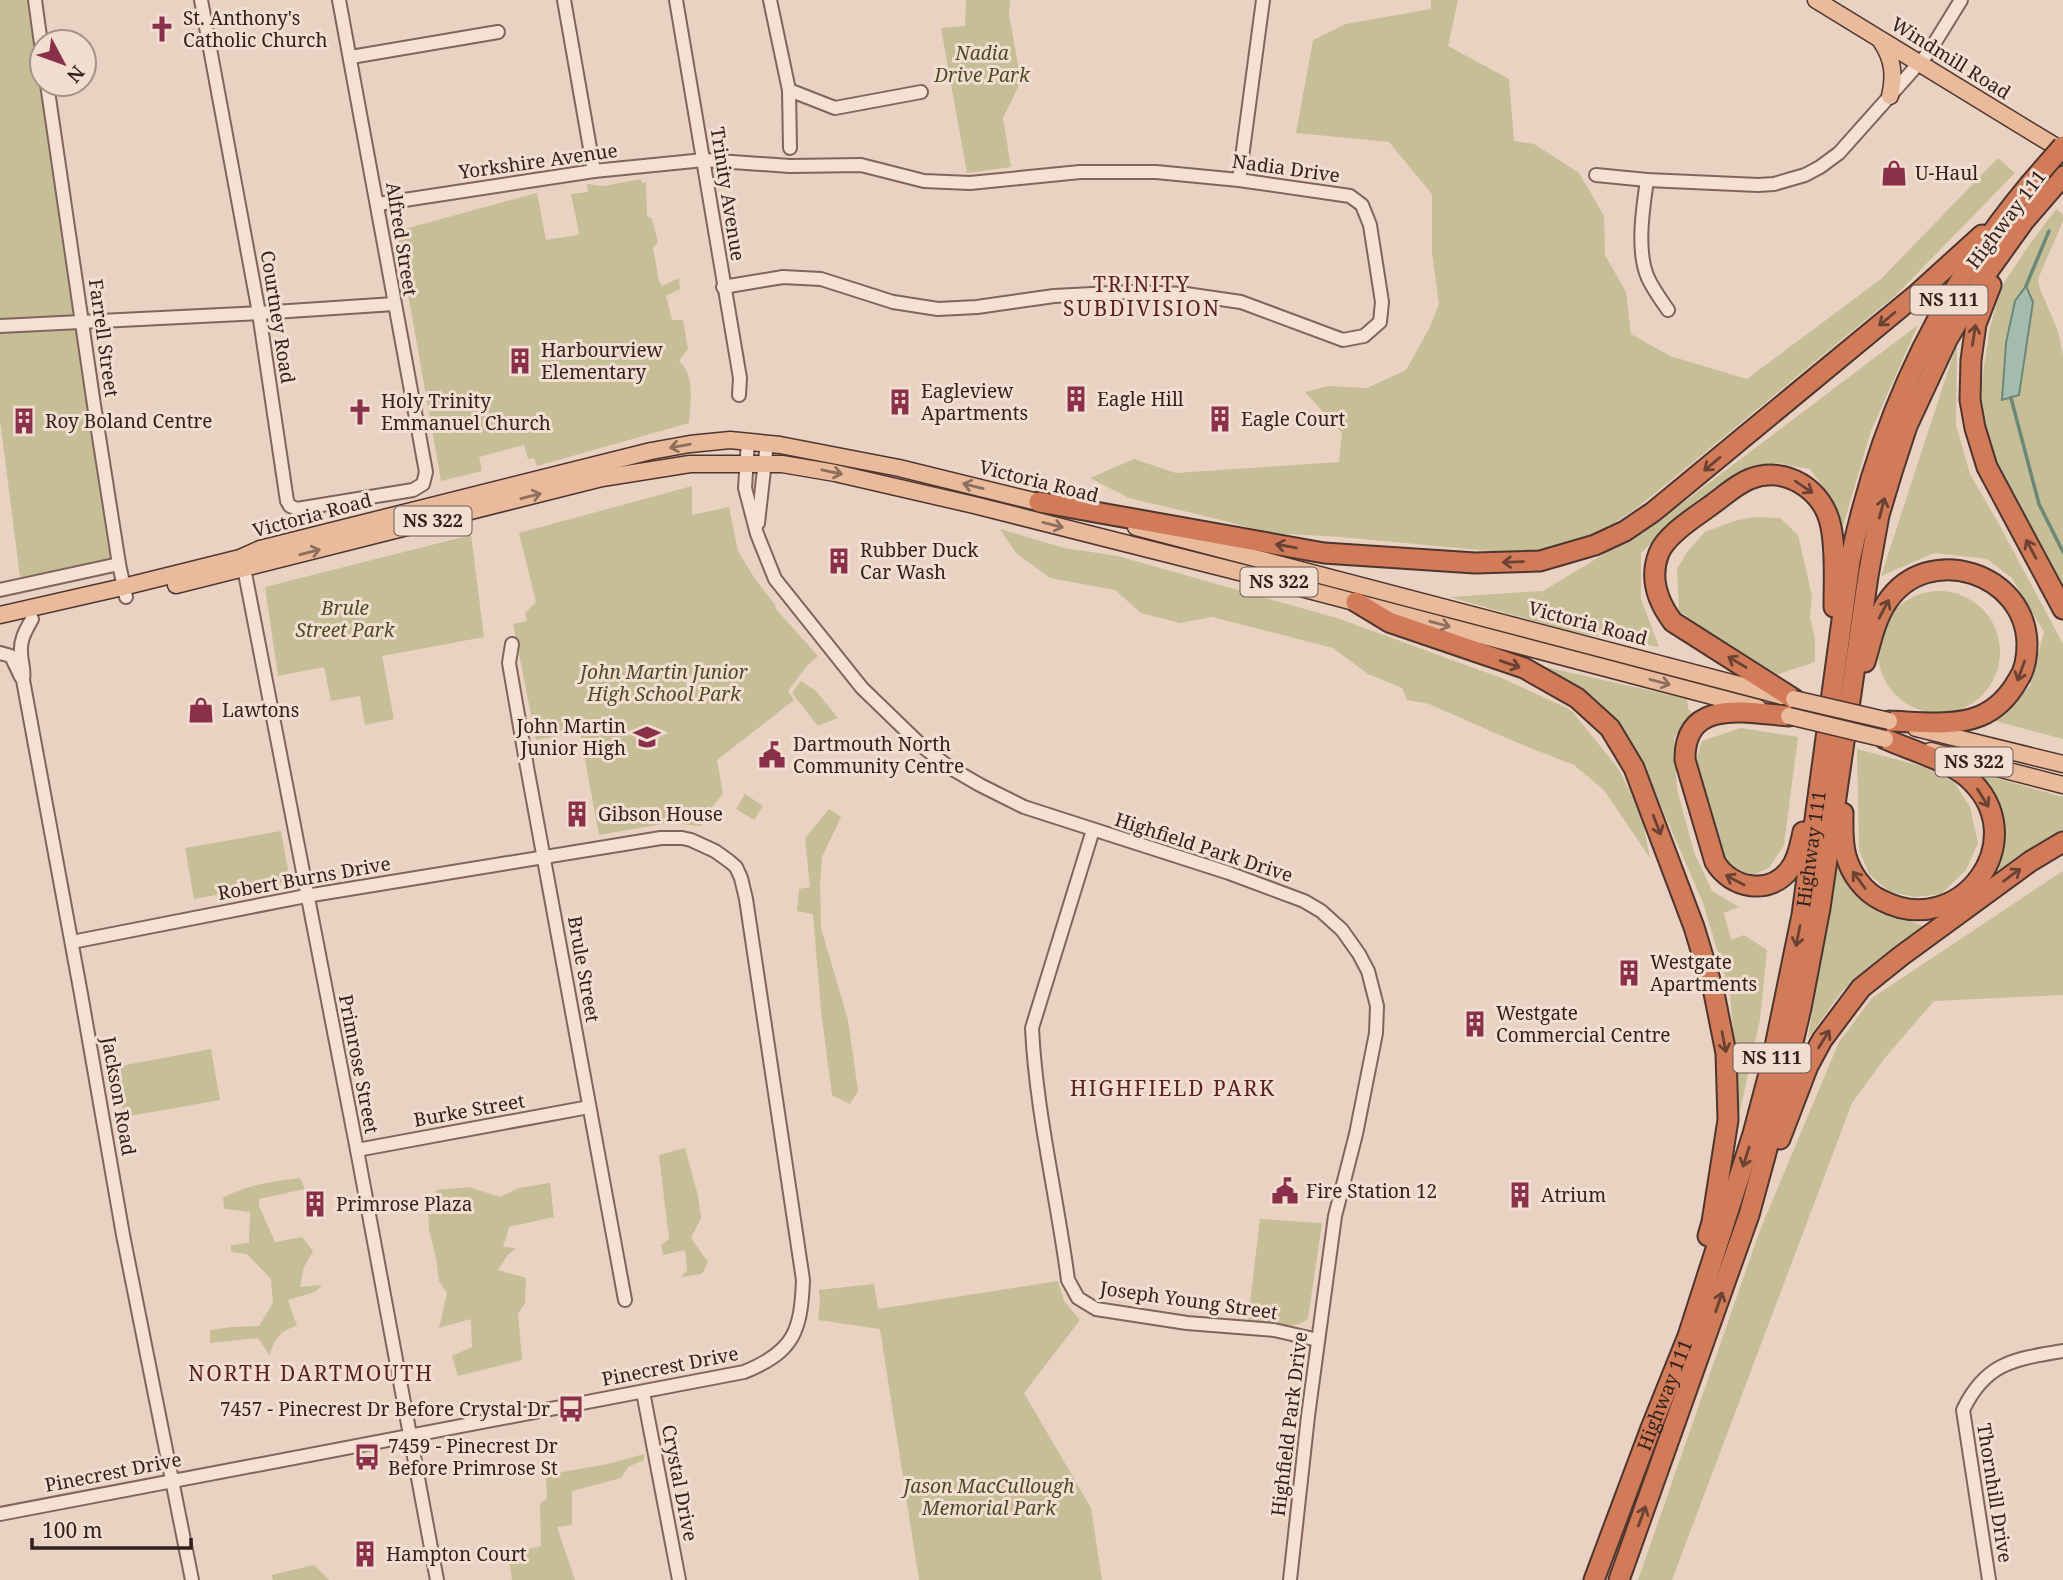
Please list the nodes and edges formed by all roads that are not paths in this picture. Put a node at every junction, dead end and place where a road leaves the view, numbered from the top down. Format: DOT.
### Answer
graph roads {
  1 [pos="35,0"];
  2 [pos="201,0"];
  3 [pos="339,0"];
  4 [pos="564,0"];
  5 [pos="676,0"];
  6 [pos="769,0"];
  7 [pos="1263,0"];
  8 [pos="1816,0"];
  9 [pos="1961,0"];
  10 [pos="39,28"];
  11 [pos="498,32"];
  12 [pos="1880,38"];
  13 [pos="351,57"];
  14 [pos="1920,63"];
  15 [pos="789,90"];
  16 [pos="921,92"];
  17 [pos="1890,96"];
  18 [pos="49,98"];
  19 [pos="790,148"];
  20 [pos="2063,149"];
  21 [pos="704,160"];
  22 [pos="594,171"];
  23 [pos="1596,175"];
  24 [pos="2063,176"];
  25 [pos="1238,180"];
  26 [pos="1647,180"];
  27 [pos="2038,190"];
  28 [pos="378,204"];
  29 [pos="2017,215"];
  30 [pos="723,287"];
  31 [pos="394,304"];
  32 [pos="1668,310"];
  33 [pos="259,313"];
  34 [pos="82,321"];
  35 [pos="0,326"];
  36 [pos="739,395"];
  37 [pos="748,441"];
  38 [pos="767,443"];
  39 [pos="746,464"];
  40 [pos="765,464"];
  41 [pos="423,484"];
  42 [pos="1039,502"];
  43 [pos="757,534"];
  44 [pos="242,563"];
  45 [pos="119,564"];
  46 [pos="0,590"];
  47 [pos="125,592"];
  48 [pos="1356,602"];
  49 [pos="2063,609"];
  50 [pos="0,615"];
  51 [pos="32,619"];
  52 [pos="0,626"];
  53 [pos="512,644"];
  54 [pos="0,653"];
  55 [pos="23,680"];
  56 [pos="1834,685"];
  57 [pos="1792,708"];
  58 [pos="1847,720"];
  59 [pos="1887,730"];
  60 [pos="1842,756"];
  61 [pos="2063,764"];
  62 [pos="1823,772"];
  63 [pos="2063,785"];
  64 [pos="1093,830"];
  65 [pos="2063,842"];
  66 [pos="544,857"];
  67 [pos="306,896"];
  68 [pos="72,942"];
  69 [pos="589,1107"];
  70 [pos="357,1150"];
  71 [pos="1749,1215"];
  72 [pos="625,1300"];
  73 [pos="1688,1336"];
  74 [pos="1318,1340"];
  75 [pos="2063,1351"];
  76 [pos="643,1392"];
  77 [pos="410,1435"];
  78 [pos="173,1480"];
  79 [pos="0,1514"];
  80 [pos="192,1580"];
  81 [pos="437,1580"];
  82 [pos="679,1580"];
  83 [pos="1290,1580"];
  84 [pos="1594,1580"];
  85 [pos="1619,1580"];
  86 [pos="1989,1580"];
  1 -- 10 [label="street"];
  2 -- 33 [label="street, Courtney Road"];
  3 -- 13 [label="street, Alfred Street"];
  4 -- 22 [label="street"];
  5 -- 21 [label="street, Trinity Avenue"];
  6 -- 15 [label="street"];
  7 -- 25 [label="street"];
  8 -- 12 [label="main road, Windmill Road"];
  9 -- 14 [label="street"];
  11 -- 13 [label="street"];
  12 -- 14 [label="main road, Windmill Road"];
  12 -- 17 [label="main road"];
  13 -- 28 [label="street, Alfred Street"];
  14 -- 17 [label="street"];
  14 -- 20 [label="main road, Windmill Road"];
  15 -- 16 [label="street"];
  15 -- 19 [label="street"];
  17 -- 26 [label="street"];
  18 -- 34 [label="street, Farrell Street"];
  20 -- 27 [label="highway, Highway 111 / NS 111, bridge"];
  21 -- 22 [label="street, Yorkshire Avenue"];
  21 -- 25 [label="street, Nadia Drive"];
  21 -- 30 [label="street, Trinity Avenue"];
  22 -- 28 [label="street, Yorkshire Avenue"];
  23 -- 26 [label="street"];
  24 -- 27 [label="highway, Highway 111 / NS 111"];
  25 -- 30 [label="street, Nadia Drive"];
  26 -- 32 [label="street"];
  27 -- 29 [label="highway, Highway 111 / NS 111"];
  28 -- 31 [label="street, Alfred Street"];
  29 -- 42 [label="highway, one-way"];
  49 -- 29 [label="highway, one-way"];
  29 -- 56 [label="highway, Highway 111 / NS 111"];
  58 -- 29 [label="highway, Highway 111 / NS 111, one-way"];
  30 -- 36 [label="street, Trinity Avenue"];
  31 -- 33 [label="street"];
  31 -- 41 [label="street, Alfred Street"];
  33 -- 34 [label="street"];
  33 -- 41 [label="street, Courtney Road"];
  34 -- 35 [label="street"];
  34 -- 45 [label="street, Farrell Street"];
  37 -- 38 [label="main road, Victoria Road / NS 322"];
  37 -- 39 [label="street, Highfield Park Drive"];
  37 -- 44 [label="main road, Victoria Road / NS 322, one-way"];
  38 -- 40 [label="street, Highfield Park Drive"];
  42 -- 38 [label="main road, Victoria Road / NS 322, one-way"];
  39 -- 40 [label="main road, Victoria Road / NS 322"];
  39 -- 43 [label="street, Highfield Park Drive"];
  44 -- 39 [label="main road, Victoria Road / NS 322, one-way"];
  40 -- 43 [label="street, Highfield Park Drive"];
  40 -- 48 [label="main road, Victoria Road / NS 322, one-way"];
  42 -- 57 [label="main road, Victoria Road / NS 322"];
  43 -- 64 [label="street, Highfield Park Drive"];
  44 -- 47 [label="main road, Victoria Road / NS 322"];
  44 -- 67 [label="street, Primrose Street"];
  45 -- 46 [label="street"];
  45 -- 47 [label="street, Farrell Street"];
  47 -- 50 [label="main road, Victoria Road / NS 322"];
  47 -- 51 [label="main road, Victoria Road / NS 322"];
  48 -- 57 [label="main road, Victoria Road / NS 322, one-way"];
  48 -- 73 [label="highway, one-way"];
  51 -- 52 [label="main road, Victoria Road / NS 322"];
  51 -- 55 [label="street, Jackson Road"];
  53 -- 66 [label="street, Brule Street"];
  54 -- 55 [label="street"];
  55 -- 68 [label="street, Jackson Road"];
  57 -- 56 [label="highway, one-way"];
  56 -- 62 [label="highway, Highway 111 / NS 111"];
  57 -- 59 [label="main road, Victoria Road / NS 322, bridge"];
  62 -- 57 [label="highway, one-way"];
  58 -- 59 [label="highway, one-way"];
  58 -- 60 [label="highway, Highway 111 / NS 111"];
  59 -- 60 [label="highway, one-way"];
  59 -- 61 [label="main road, Victoria Road / NS 322"];
  59 -- 63 [label="main road, Victoria Road / NS 322"];
  60 -- 71 [label="highway, Highway 111 / NS 111"];
  62 -- 73 [label="highway, Highway 111 / NS 111, one-way"];
  64 -- 74 [label="street, Highfield Park Drive"];
  64 -- 74 [label="street, Joseph Young Street"];
  71 -- 65 [label="highway, one-way"];
  66 -- 67 [label="street, Robert Burns Drive"];
  66 -- 69 [label="street, Brule Street"];
  66 -- 76 [label="street, Pinecrest Drive"];
  67 -- 68 [label="street, Robert Burns Drive"];
  67 -- 70 [label="street, Primrose Street"];
  68 -- 78 [label="street, Jackson Road"];
  69 -- 70 [label="street, Burke Street"];
  69 -- 72 [label="street, Brule Street"];
  70 -- 77 [label="street, Primrose Street"];
  85 -- 71 [label="highway, Highway 111 / NS 111, one-way"];
  73 -- 84 [label="highway, Highway 111 / NS 111"];
  74 -- 83 [label="street, Highfield Park Drive"];
  75 -- 86 [label="street, Thornhill Drive"];
  76 -- 77 [label="street, Pinecrest Drive"];
  76 -- 82 [label="street, Crystal Drive"];
  77 -- 78 [label="street, Pinecrest Drive"];
  77 -- 81 [label="street, Primrose Street"];
  78 -- 79 [label="street, Pinecrest Drive"];
  78 -- 80 [label="street, Jackson Road"];
}
